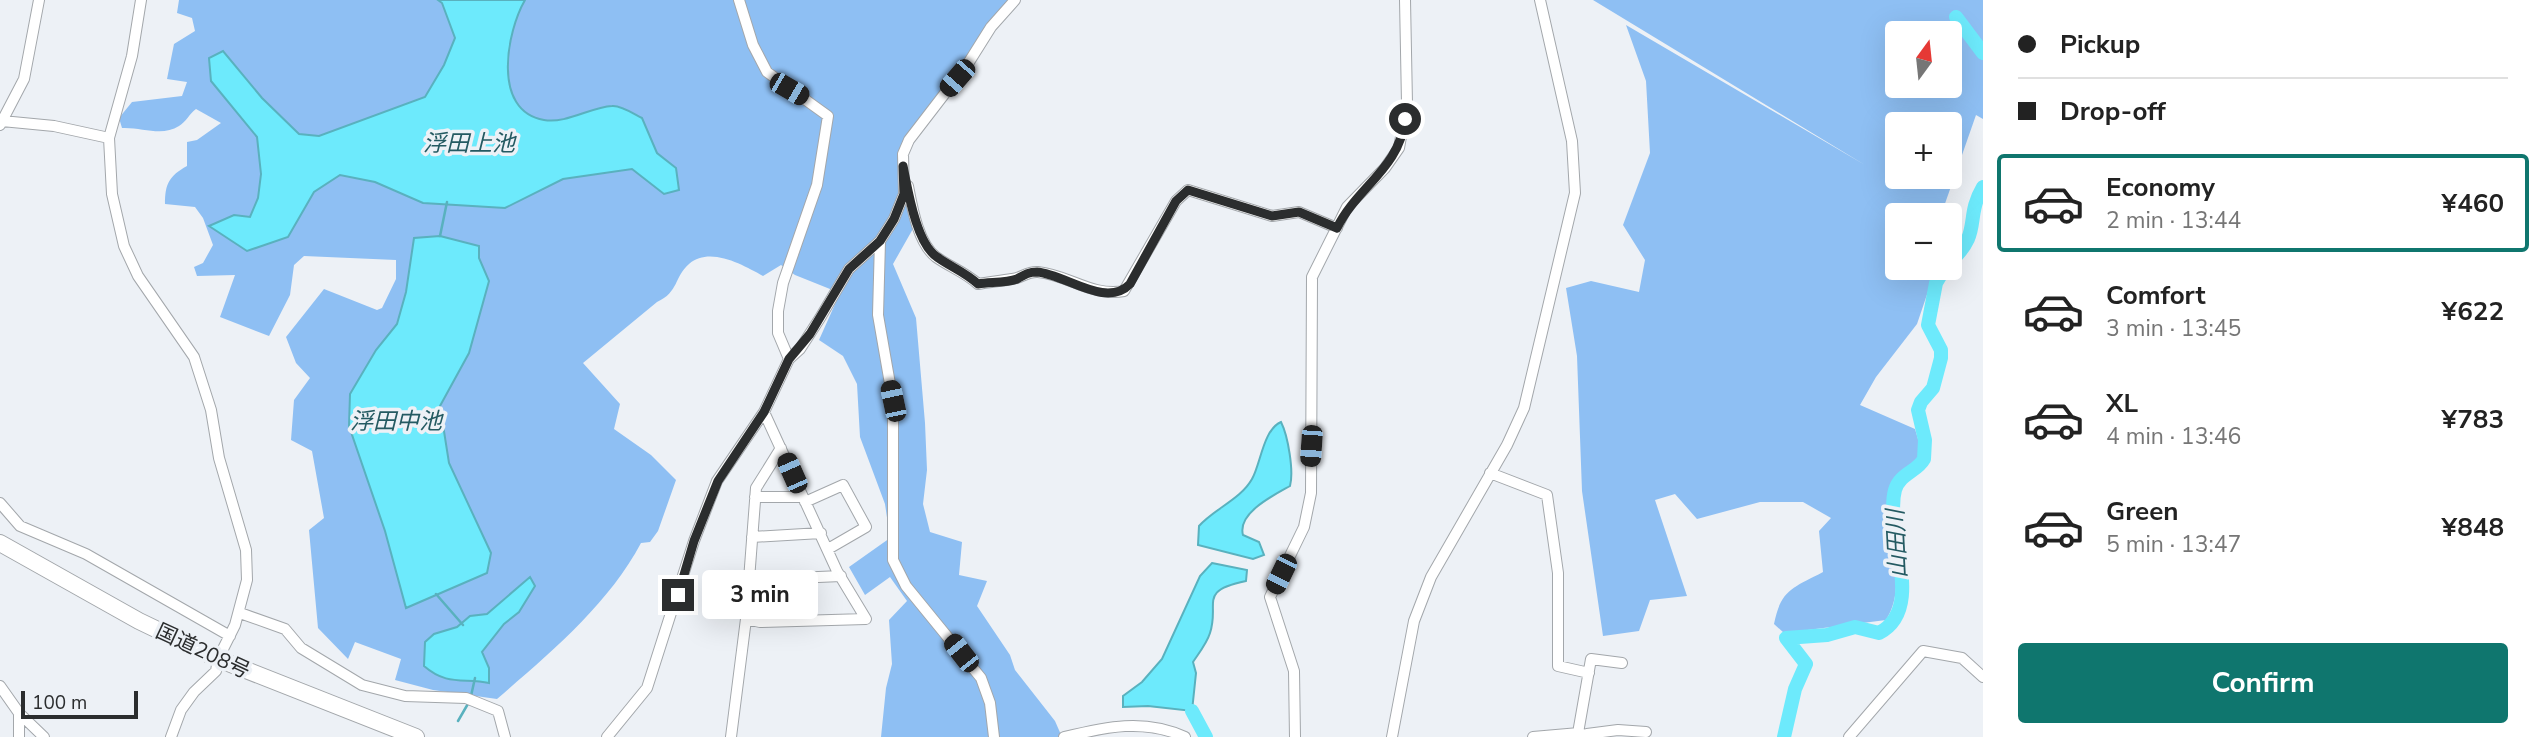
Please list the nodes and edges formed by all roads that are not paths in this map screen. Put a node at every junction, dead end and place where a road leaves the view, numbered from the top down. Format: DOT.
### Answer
graph roads {
  1 [pos="39,0"];
  2 [pos="141,0"];
  3 [pos="739,0"];
  4 [pos="1016,0"];
  5 [pos="1405,0"];
  6 [pos="1540,0"];
  7 [pos="1,123"];
  8 [pos="109,138"];
  9 [pos="903,166"];
  10 [pos="1337,228"];
  11 [pos="880,241"];
  12 [pos="789,359"];
  13 [pos="764,412"];
  14 [pos="782,448"];
  15 [pos="1490,474"];
  16 [pos="755,497"];
  17 [pos="804,500"];
  18 [pos="0,503"];
  19 [pos="821,533"];
  20 [pos="752,537"];
  21 [pos="0,543"];
  22 [pos="828,549"];
  23 [pos="841,576"];
  24 [pos="749,580"];
  25 [pos="240,613"];
  26 [pos="746,619"];
  27 [pos="230,636"];
  28 [pos="218,659"];
  29 [pos="1622,663"];
  30 [pos="1589,673"];
  31 [pos="1983,677"];
  32 [pos="0,686"];
  33 [pos="19,713"];
  34 [pos="1646,732"];
  35 [pos="1586,735"];
  36 [pos="19,737"];
  37 [pos="44,737"];
  38 [pos="171,737"];
  39 [pos="416,737"];
  40 [pos="505,737"];
  41 [pos="607,737"];
  42 [pos="731,737"];
  43 [pos="994,737"];
  44 [pos="1064,737"];
  45 [pos="1185,737"];
  46 [pos="1295,737"];
  47 [pos="1392,737"];
  48 [pos="1533,737"];
  49 [pos="1849,737"];
  1 -- 7 [label="street"];
  2 -- 8 [label="street"];
  3 -- 12 [label="street"];
  4 -- 9 [label="street"];
  5 -- 10 [label="street"];
  6 -- 15 [label="street"];
  7 -- 8 [label="street"];
  8 -- 25 [label="street"];
  9 -- 10 [label="street"];
  9 -- 11 [label="street"];
  10 -- 46 [label="street"];
  11 -- 12 [label="street"];
  11 -- 43 [label="street"];
  12 -- 13 [label="street"];
  13 -- 14 [label="street"];
  13 -- 41 [label="street"];
  14 -- 16 [label="street"];
  14 -- 17 [label="street"];
  15 -- 30 [label="street"];
  15 -- 47 [label="street"];
  16 -- 17 [label="street"];
  16 -- 20 [label="street"];
  17 -- 19 [label="street"];
  17 -- 22 [label="street"];
  18 -- 27 [label="street"];
  19 -- 20 [label="street"];
  19 -- 22 [label="street"];
  20 -- 24 [label="street"];
  21 -- 28 [label="highway, 国道208号"];
  22 -- 23 [label="street"];
  23 -- 24 [label="street"];
  23 -- 26 [label="street"];
  24 -- 26 [label="street"];
  25 -- 27 [label="street"];
  25 -- 40 [label="street"];
  26 -- 42 [label="street"];
  27 -- 28 [label="street"];
  28 -- 38 [label="street"];
  28 -- 39 [label="highway, 国道208号"];
  29 -- 30 [label="street"];
  30 -- 35 [label="street"];
  31 -- 49 [label="street"];
  32 -- 33 [label="street"];
  33 -- 36 [label="street"];
  33 -- 37 [label="street"];
  34 -- 35 [label="street"];
  35 -- 48 [label="street"];
  44 -- 45 [label="street"];
}
